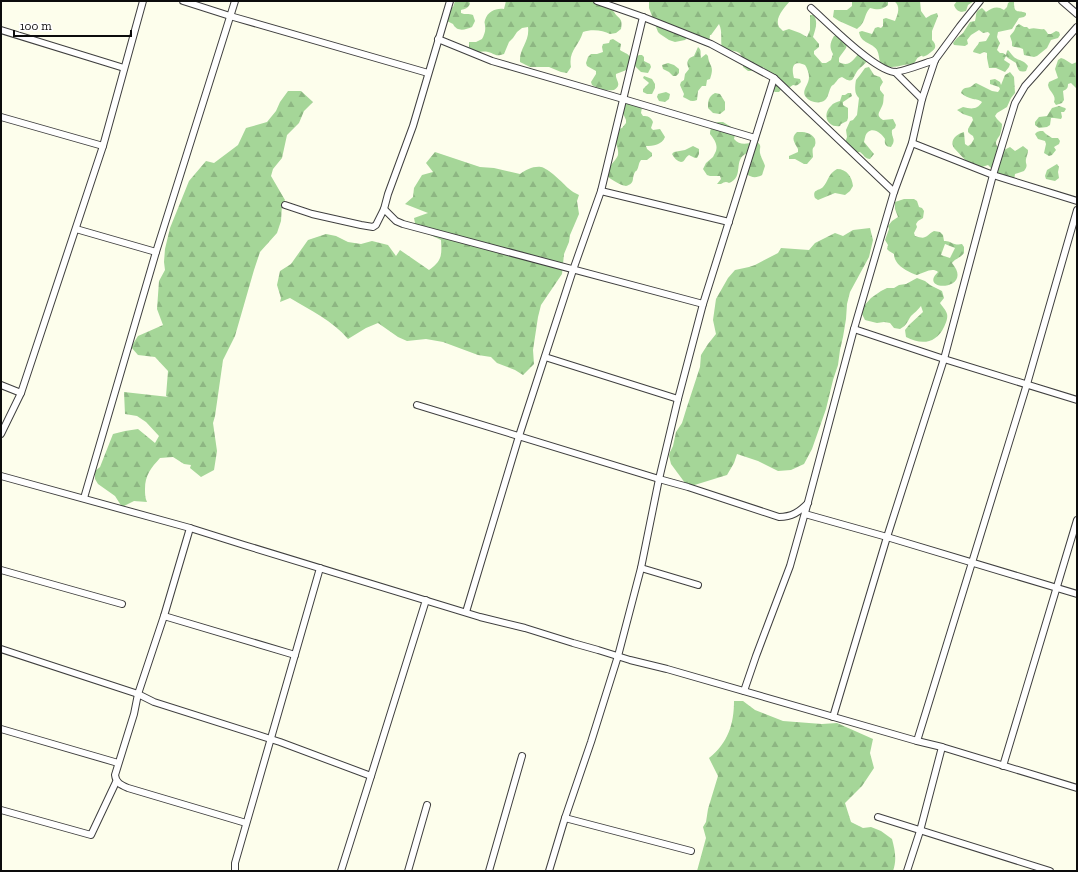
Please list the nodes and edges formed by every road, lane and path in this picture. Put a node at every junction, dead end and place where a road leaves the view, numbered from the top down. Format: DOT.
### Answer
graph roads {
  1 [pos="143,1"];
  2 [pos="183,1"];
  3 [pos="235,1"];
  4 [pos="450,1"];
  5 [pos="597,1"];
  6 [pos="980,1"];
  7 [pos="1062,1"];
  8 [pos="811,8"];
  9 [pos="1077,14"];
  10 [pos="230,16"];
  11 [pos="643,17"];
  12 [pos="1077,27"];
  13 [pos="1,30"];
  14 [pos="438,39"];
  15 [pos="935,60"];
  16 [pos="124,68"];
  17 [pos="895,72"];
  18 [pos="428,73"];
  19 [pos="774,78"];
  20 [pos="624,99"];
  21 [pos="922,99"];
  22 [pos="1,117"];
  23 [pos="755,138"];
  24 [pos="912,143"];
  25 [pos="103,146"];
  26 [pos="993,175"];
  27 [pos="601,190"];
  28 [pos="894,192"];
  29 [pos="1077,201"];
  30 [pos="285,204"];
  31 [pos="384,209"];
  32 [pos="1077,210"];
  33 [pos="729,222"];
  34 [pos="76,229"];
  35 [pos="156,252"];
  36 [pos="573,270"];
  37 [pos="703,304"];
  38 [pos="854,329"];
  39 [pos="545,357"];
  40 [pos="944,358"];
  41 [pos="1027,384"];
  42 [pos="1,385"];
  43 [pos="21,393"];
  44 [pos="678,399"];
  45 [pos="1077,400"];
  46 [pos="417,405"];
  47 [pos="1,434"];
  48 [pos="519,436"];
  49 [pos="1,476"];
  50 [pos="659,479"];
  51 [pos="84,498"];
  52 [pos="808,502"];
  53 [pos="805,514"];
  54 [pos="1077,520"];
  55 [pos="190,528"];
  56 [pos="888,537"];
  57 [pos="972,563"];
  58 [pos="320,568"];
  59 [pos="641,568"];
  60 [pos="1,570"];
  61 [pos="698,585"];
  62 [pos="1056,588"];
  63 [pos="1077,594"];
  64 [pos="426,600"];
  65 [pos="122,604"];
  66 [pos="466,612"];
  67 [pos="164,616"];
  68 [pos="1,649"];
  69 [pos="295,655"];
  70 [pos="618,656"];
  71 [pos="744,691"];
  72 [pos="138,694"];
  73 [pos="833,717"];
  74 [pos="1,730"];
  75 [pos="271,739"];
  76 [pos="917,741"];
  77 [pos="942,747"];
  78 [pos="522,756"];
  79 [pos="118,762"];
  80 [pos="1003,766"];
  81 [pos="372,776"];
  82 [pos="116,782"];
  83 [pos="1077,788"];
  84 [pos="427,806"];
  85 [pos="1,810"];
  86 [pos="878,817"];
  87 [pos="565,818"];
  88 [pos="246,823"];
  89 [pos="920,831"];
  90 [pos="691,851"];
  91 [pos="235,871"];
  92 [pos="341,871"];
  93 [pos="408,871"];
  94 [pos="489,871"];
  95 [pos="549,871"];
  96 [pos="907,871"];
  97 [pos="1050,871"];
  1 -- 16 [label="street"];
  2 -- 10 [label="street"];
  3 -- 10 [label="street"];
  4 -- 14 [label="street"];
  5 -- 11 [label="street"];
  6 -- 15 [label="street"];
  7 -- 9 [label="street"];
  8 -- 17 [label="street"];
  10 -- 18 [label="street"];
  10 -- 35 [label="street"];
  11 -- 19 [label="street"];
  11 -- 20 [label="street"];
  12 -- 26 [label="street"];
  13 -- 16 [label="street"];
  14 -- 18 [label="street"];
  14 -- 20 [label="street"];
  15 -- 17 [label="street"];
  15 -- 21 [label="street"];
  16 -- 25 [label="street"];
  17 -- 21 [label="street"];
  18 -- 31 [label="street"];
  19 -- 23 [label="street"];
  19 -- 28 [label="street"];
  20 -- 23 [label="street"];
  20 -- 27 [label="street"];
  21 -- 24 [label="street"];
  22 -- 25 [label="street"];
  23 -- 33 [label="street"];
  24 -- 26 [label="street"];
  24 -- 28 [label="street"];
  25 -- 34 [label="street"];
  26 -- 29 [label="street"];
  26 -- 40 [label="street"];
  27 -- 33 [label="street"];
  27 -- 36 [label="street"];
  28 -- 38 [label="street"];
  30 -- 31 [label="street"];
  31 -- 36 [label="street"];
  32 -- 41 [label="street"];
  33 -- 37 [label="street"];
  34 -- 35 [label="street"];
  34 -- 43 [label="street"];
  35 -- 51 [label="street"];
  36 -- 37 [label="street"];
  36 -- 39 [label="street"];
  37 -- 44 [label="street"];
  38 -- 40 [label="street"];
  38 -- 52 [label="street"];
  39 -- 44 [label="street"];
  39 -- 48 [label="street"];
  40 -- 41 [label="street"];
  40 -- 56 [label="street"];
  41 -- 45 [label="street"];
  41 -- 57 [label="street"];
  42 -- 43 [label="street"];
  43 -- 47 [label="street"];
  44 -- 50 [label="street"];
  46 -- 48 [label="street"];
  48 -- 50 [label="street"];
  48 -- 66 [label="street"];
  49 -- 51 [label="street"];
  50 -- 52 [label="street"];
  50 -- 59 [label="street"];
  51 -- 55 [label="street"];
  52 -- 53 [label="street"];
  53 -- 56 [label="street"];
  53 -- 71 [label="street"];
  54 -- 62 [label="street"];
  55 -- 58 [label="street"];
  55 -- 67 [label="street"];
  56 -- 57 [label="street"];
  56 -- 73 [label="street"];
  57 -- 62 [label="street"];
  57 -- 76 [label="street"];
  58 -- 64 [label="street"];
  58 -- 69 [label="street"];
  59 -- 61 [label="street"];
  59 -- 70 [label="street"];
  60 -- 65 [label="street"];
  62 -- 63 [label="street"];
  62 -- 80 [label="street"];
  64 -- 66 [label="street"];
  64 -- 81 [label="street"];
  66 -- 70 [label="street"];
  67 -- 69 [label="street"];
  67 -- 72 [label="street"];
  68 -- 72 [label="street"];
  69 -- 75 [label="street"];
  70 -- 71 [label="street"];
  70 -- 87 [label="street"];
  71 -- 73 [label="street"];
  72 -- 75 [label="street"];
  72 -- 79 [label="street"];
  73 -- 76 [label="street"];
  74 -- 79 [label="street"];
  75 -- 81 [label="street"];
  75 -- 88 [label="street"];
  76 -- 77 [label="street"];
  77 -- 80 [label="street"];
  77 -- 89 [label="street"];
  78 -- 94 [label="street"];
  79 -- 82 [label="street"];
  80 -- 83 [label="street"];
  81 -- 92 [label="street"];
  82 -- 85 [label="street"];
  82 -- 88 [label="street"];
  84 -- 93 [label="street"];
  86 -- 89 [label="street"];
  87 -- 90 [label="street"];
  87 -- 95 [label="street"];
  88 -- 91 [label="street"];
  89 -- 96 [label="street"];
  89 -- 97 [label="street"];
}
